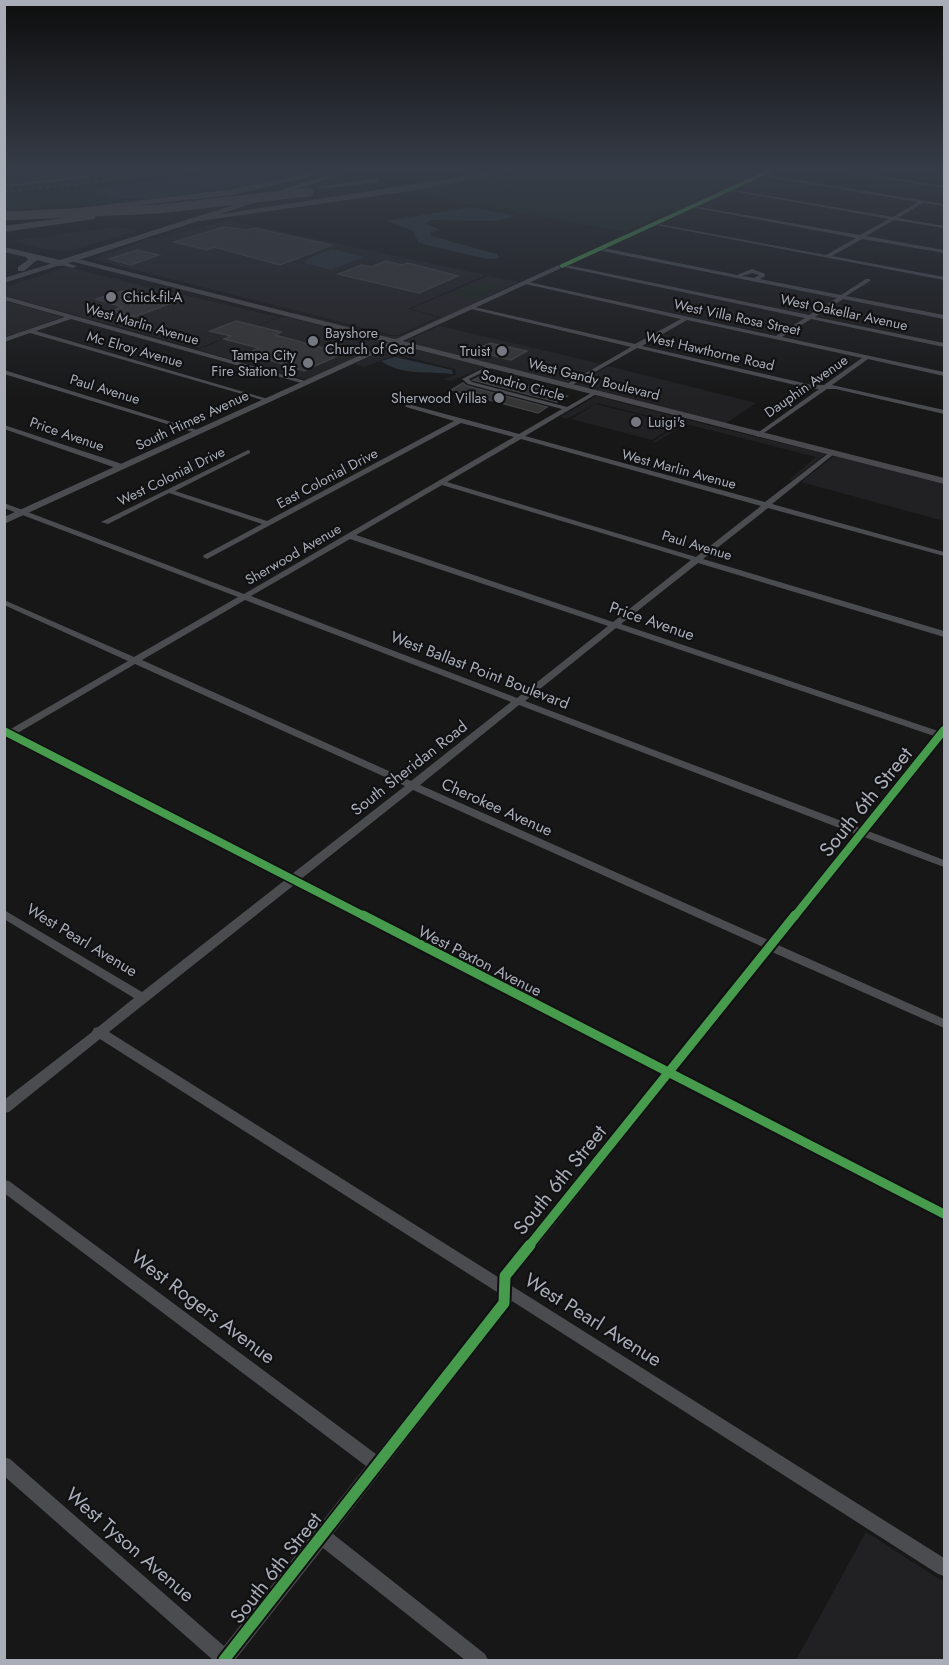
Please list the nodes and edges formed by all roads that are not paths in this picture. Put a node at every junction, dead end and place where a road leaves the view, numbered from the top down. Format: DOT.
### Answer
graph roads {
  1 [pos="30,248"];
  2 [pos="88,248"];
  3 [pos="106,248"];
  4 [pos="602,248"];
  5 [pos="778,248"];
  6 [pos="843,248"];
  7 [pos="921,248"];
  8 [pos="4,249"];
  9 [pos="599,249"];
  10 [pos="39,250"];
  11 [pos="81,250"];
  12 [pos="945,252"];
  13 [pos="29,255"];
  14 [pos="827,257"];
  15 [pos="73,258"];
  16 [pos="61,259"];
  17 [pos="50,260"];
  18 [pos="562,266"];
  19 [pos="21,269"];
  20 [pos="4,274"];
  21 [pos="737,276"];
  22 [pos="868,279"];
  23 [pos="945,279"];
  24 [pos="4,280"];
  25 [pos="755,280"];
  26 [pos="524,283"];
  27 [pos="840,297"];
  28 [pos="4,298"];
  29 [pos="237,302"];
  30 [pos="470,308"];
  31 [pos="70,317"];
  32 [pos="809,317"];
  33 [pos="686,318"];
  34 [pos="945,318"];
  35 [pos="30,331"];
  36 [pos="777,338"];
  37 [pos="4,340"];
  38 [pos="397,343"];
  39 [pos="945,345"];
  40 [pos="637,347"];
  41 [pos="868,357"];
  42 [pos="490,367"];
  43 [pos="4,372"];
  44 [pos="945,374"];
  45 [pos="307,383"];
  46 [pos="567,386"];
  47 [pos="825,387"];
  48 [pos="595,393"];
  49 [pos="268,400"];
  50 [pos="408,406"];
  51 [pos="568,409"];
  52 [pos="945,412"];
  53 [pos="459,421"];
  54 [pos="4,427"];
  55 [pos="198,432"];
  56 [pos="758,435"];
  57 [pos="520,437"];
  58 [pos="248,452"];
  59 [pos="832,453"];
  60 [pos="122,467"];
  61 [pos="945,481"];
  62 [pos="442,483"];
  63 [pos="169,491"];
  64 [pos="4,505"];
  65 [pos="766,505"];
  66 [pos="24,512"];
  67 [pos="4,521"];
  68 [pos="105,522"];
  69 [pos="268,524"];
  70 [pos="350,536"];
  71 [pos="945,554"];
  72 [pos="207,557"];
  73 [pos="698,560"];
  74 [pos="248,596"];
  75 [pos="4,602"];
  76 [pos="615,624"];
  77 [pos="945,634"];
  78 [pos="136,661"];
  79 [pos="519,701"];
  80 [pos="6,734"];
  81 [pos="943,734"];
  82 [pos="412,785"];
  83 [pos="863,832"];
  84 [pos="945,864"];
  85 [pos="292,880"];
  86 [pos="4,914"];
  87 [pos="770,945"];
  88 [pos="141,997"];
  89 [pos="945,1024"];
  90 [pos="98,1031"];
  91 [pos="668,1072"];
  92 [pos="4,1108"];
  93 [pos="4,1185"];
  94 [pos="945,1214"];
  95 [pos="504,1288"];
  96 [pos="376,1464"];
  97 [pos="4,1465"];
  98 [pos="322,1536"];
  99 [pos="945,1568"];
  100 [pos="225,1660"];
  101 [pos="479,1660"];
  1 -- 10 [label="main road, West Gandy Boulevard"];
  2 -- 11 [label="main road"];
  3 -- 15 [label="main road"];
  4 -- 9 [label="street, South Himes Avenue"];
  5 -- 14 [label="street"];
  6 -- 14 [label="street"];
  7 -- 12 [label="street"];
  8 -- 13 [label="main road, West Gandy Boulevard"];
  9 -- 18 [label="street, South Himes Avenue"];
  9 -- 21 [label="street"];
  10 -- 11 [label="main road"];
  10 -- 16 [label="main road, West Gandy Boulevard"];
  11 -- 16 [label="main road"];
  13 -- 17 [label="main road, West Gandy Boulevard"];
  13 -- 19 [label="main road"];
  14 -- 23 [label="street"];
  15 -- 16 [label="main road"];
  15 -- 29 [label="main road, West Gandy Boulevard"];
  16 -- 17 [label="main road, West Gandy Boulevard"];
  16 -- 24 [label="main road"];
  16 -- 29 [label="main road, West Gandy Boulevard"];
  17 -- 19 [label="main road"];
  18 -- 26 [label="street, South Himes Avenue"];
  18 -- 32 [label="street, West Oakellar Avenue"];
  19 -- 20 [label="main road"];
  21 -- 25 [label="street"];
  21 -- 25 [label="street"];
  22 -- 27 [label="street"];
  25 -- 27 [label="street"];
  26 -- 30 [label="street, South Himes Avenue"];
  26 -- 33 [label="street, West Villa Rosa Street"];
  27 -- 32 [label="street"];
  27 -- 34 [label="street"];
  28 -- 31 [label="street, West Marlin Avenue"];
  29 -- 38 [label="main road, West Gandy Boulevard"];
  30 -- 38 [label="street, South Himes Avenue"];
  30 -- 40 [label="street, West Hawthorne Road"];
  31 -- 35 [label="street"];
  31 -- 45 [label="street, West Marlin Avenue"];
  32 -- 36 [label="street"];
  32 -- 39 [label="street, West Oakellar Avenue"];
  33 -- 36 [label="street, West Villa Rosa Street"];
  33 -- 40 [label="street"];
  35 -- 37 [label="street"];
  35 -- 49 [label="street, Mc Elroy Avenue"];
  36 -- 41 [label="street, West Villa Rosa Street"];
  38 -- 42 [label="main road, West Gandy Boulevard"];
  38 -- 45 [label="street, South Himes Avenue"];
  40 -- 46 [label="street"];
  40 -- 47 [label="street, West Hawthorne Road"];
  41 -- 44 [label="street, West Villa Rosa Street"];
  41 -- 47 [label="street, Dauphin Avenue"];
  42 -- 46 [label="main road, West Gandy Boulevard"];
  42 -- 51 [label="street, Sondrio Circle"];
  43 -- 55 [label="street, Paul Avenue"];
  45 -- 49 [label="street, South Himes Avenue"];
  46 -- 48 [label="main road, West Gandy Boulevard"];
  47 -- 52 [label="street, West Hawthorne Road"];
  47 -- 56 [label="street, Dauphin Avenue"];
  48 -- 51 [label="street, Sherwood Avenue"];
  48 -- 56 [label="main road, West Gandy Boulevard"];
  49 -- 55 [label="street, South Himes Avenue"];
  50 -- 53 [label="street, West Marlin Avenue"];
  51 -- 57 [label="street, Sherwood Avenue"];
  53 -- 57 [label="street, West Marlin Avenue"];
  53 -- 69 [label="street, East Colonial Drive"];
  54 -- 60 [label="street, Price Avenue"];
  55 -- 60 [label="street, South Himes Avenue"];
  56 -- 59 [label="main road, West Gandy Boulevard"];
  57 -- 62 [label="street, Sherwood Avenue"];
  57 -- 65 [label="street, West Marlin Avenue"];
  58 -- 63 [label="street, West Colonial Drive"];
  59 -- 61 [label="main road, West Gandy Boulevard"];
  59 -- 65 [label="street, South Sheridan Road"];
  60 -- 66 [label="street, South Himes Avenue"];
  62 -- 70 [label="street, Sherwood Avenue"];
  62 -- 73 [label="street, Paul Avenue"];
  63 -- 68 [label="street, West Colonial Drive"];
  63 -- 69 [label="street"];
  64 -- 66 [label="street, West Ballast Point Boulevard"];
  65 -- 71 [label="street, West Marlin Avenue"];
  65 -- 73 [label="street, South Sheridan Road"];
  66 -- 67 [label="street, South Himes Avenue"];
  66 -- 74 [label="street, West Ballast Point Boulevard"];
  69 -- 72 [label="street, East Colonial Drive"];
  70 -- 74 [label="street, Sherwood Avenue"];
  70 -- 76 [label="street, Price Avenue"];
  73 -- 76 [label="street, South Sheridan Road"];
  73 -- 77 [label="street, Paul Avenue"];
  74 -- 78 [label="street, Sherwood Avenue"];
  74 -- 79 [label="street, West Ballast Point Boulevard"];
  75 -- 78 [label="street, Cherokee Avenue"];
  76 -- 79 [label="street, South Sheridan Road"];
  76 -- 81 [label="street, Price Avenue"];
  78 -- 80 [label="street, Sherwood Avenue"];
  78 -- 82 [label="street, Cherokee Avenue"];
  79 -- 82 [label="street, South Sheridan Road"];
  79 -- 83 [label="street, West Ballast Point Boulevard"];
  80 -- 85 [label="street, West Paxton Avenue"];
  81 -- 83 [label="street, South 6th Street"];
  82 -- 85 [label="street, South Sheridan Road"];
  82 -- 87 [label="street, Cherokee Avenue"];
  83 -- 84 [label="street, West Ballast Point Boulevard"];
  83 -- 87 [label="street, South 6th Street"];
  85 -- 88 [label="street, South Sheridan Road"];
  85 -- 91 [label="street, West Paxton Avenue"];
  86 -- 88 [label="street, West Pearl Avenue"];
  87 -- 89 [label="street, Cherokee Avenue"];
  87 -- 91 [label="street, South 6th Street"];
  88 -- 90 [label="street, South Sheridan Road"];
  90 -- 92 [label="street, South Sheridan Road"];
  90 -- 95 [label="street, West Pearl Avenue"];
  91 -- 94 [label="street, West Paxton Avenue"];
  91 -- 95 [label="street, South 6th Street"];
  93 -- 96 [label="street, West Rogers Avenue"];
  95 -- 96 [label="street, South 6th Street"];
  95 -- 99 [label="street, West Pearl Avenue"];
  96 -- 98 [label="street, South 6th Street"];
  97 -- 100 [label="street, West Tyson Avenue"];
  98 -- 100 [label="street, South 6th Street"];
  98 -- 101 [label="street"];
}
